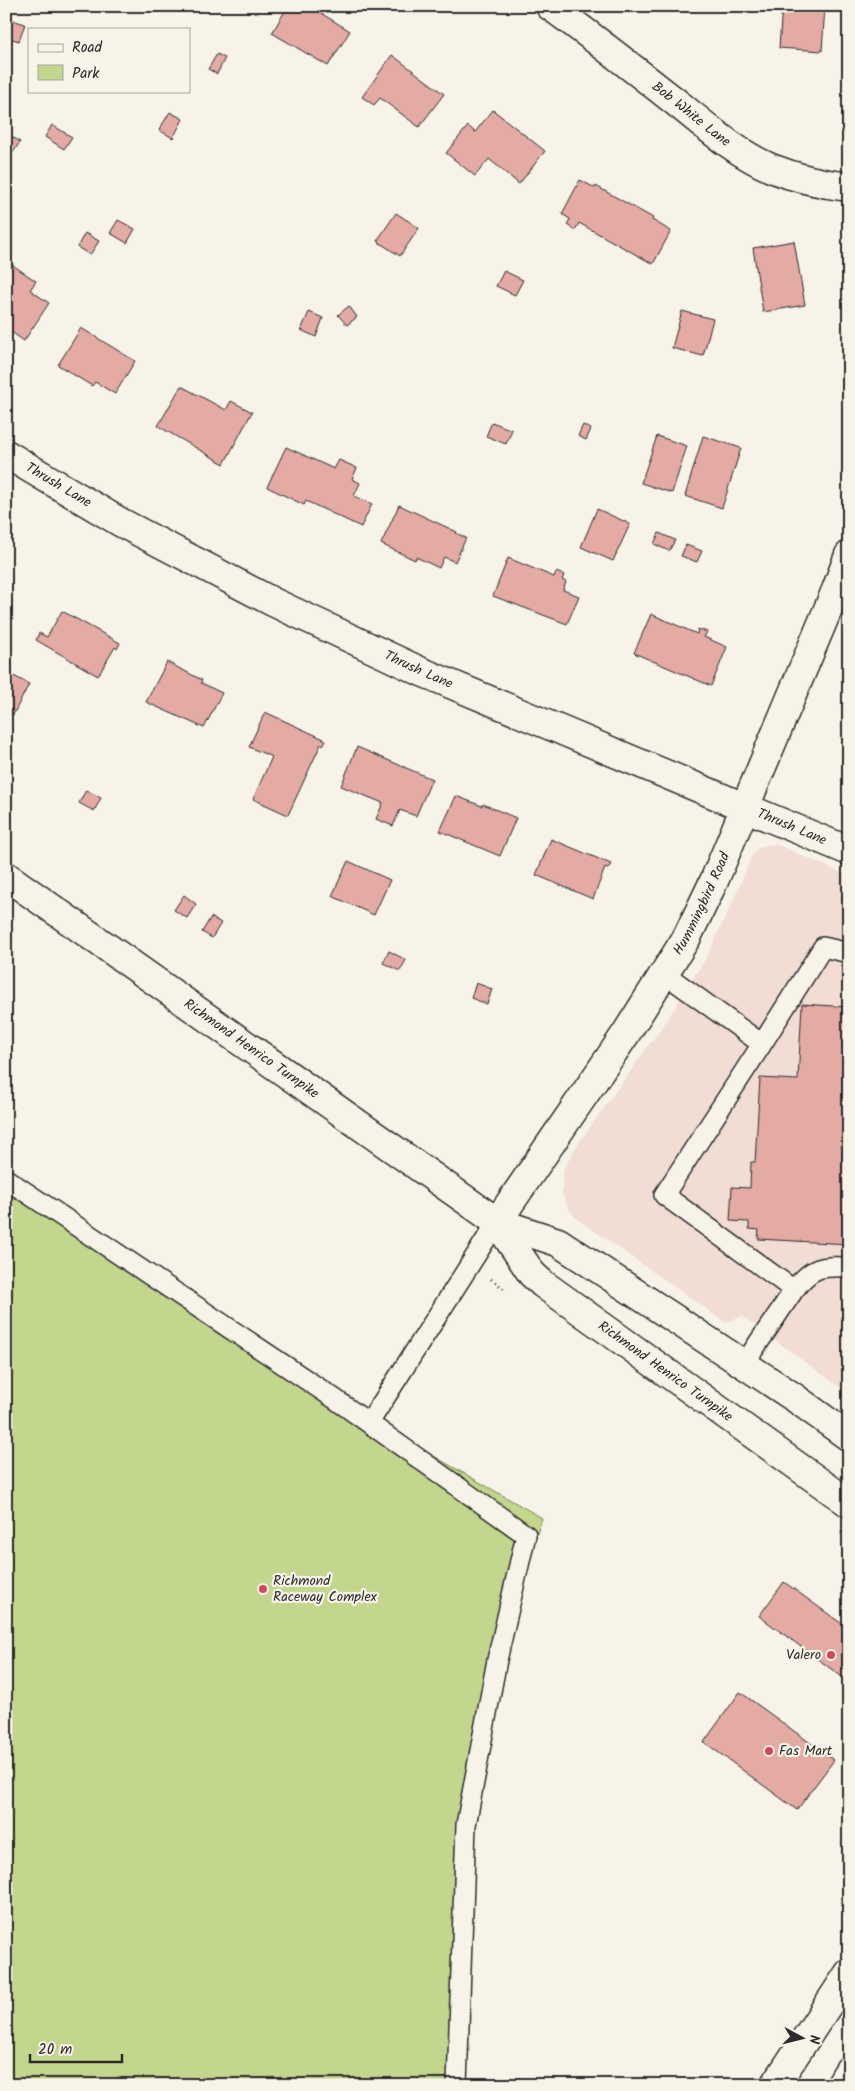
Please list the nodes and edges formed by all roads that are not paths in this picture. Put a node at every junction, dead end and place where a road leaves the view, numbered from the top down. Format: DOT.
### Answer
graph roads {
  1 [pos="550,6"];
  2 [pos="849,187"];
  3 [pos="6,454"];
  4 [pos="849,555"];
  5 [pos="744,807"];
  6 [pos="849,851"];
  7 [pos="6,876"];
  8 [pos="849,953"];
  9 [pos="665,974"];
  10 [pos="762,1044"];
  11 [pos="6,1179"];
  12 [pos="497,1222"];
  13 [pos="849,1267"];
  14 [pos="794,1290"];
  15 [pos="744,1364"];
  16 [pos="369,1424"];
  17 [pos="849,1437"];
  18 [pos="849,1503"];
  19 [pos="849,1973"];
  20 [pos="849,2070"];
  21 [pos="457,2085"];
  22 [pos="776,2085"];
  23 [pos="840,2085"];
  1 -- 2 [label="street, Bob White Lane"];
  3 -- 5 [label="street, Thrush Lane"];
  4 -- 5 [label="street, Hummingbird Road"];
  5 -- 6 [label="street, Thrush Lane"];
  5 -- 9 [label="street, Hummingbird Road"];
  7 -- 12 [label="street, Richmond Henrico Turnpike"];
  8 -- 10 [label="lane"];
  9 -- 10 [label="lane"];
  9 -- 12 [label="street, Hummingbird Road"];
  10 -- 14 [label="lane"];
  11 -- 16 [label="lane"];
  12 -- 15 [label="street, Richmond Henrico Turnpike"];
  12 -- 16 [label="lane"];
  12 -- 18 [label="street, Richmond Henrico Turnpike"];
  13 -- 14 [label="lane"];
  14 -- 15 [label="lane"];
  15 -- 17 [label="street, Richmond Henrico Turnpike"];
  16 -- 21 [label="lane"];
  19 -- 22 [label="street"];
  20 -- 23 [label="street"];
}
